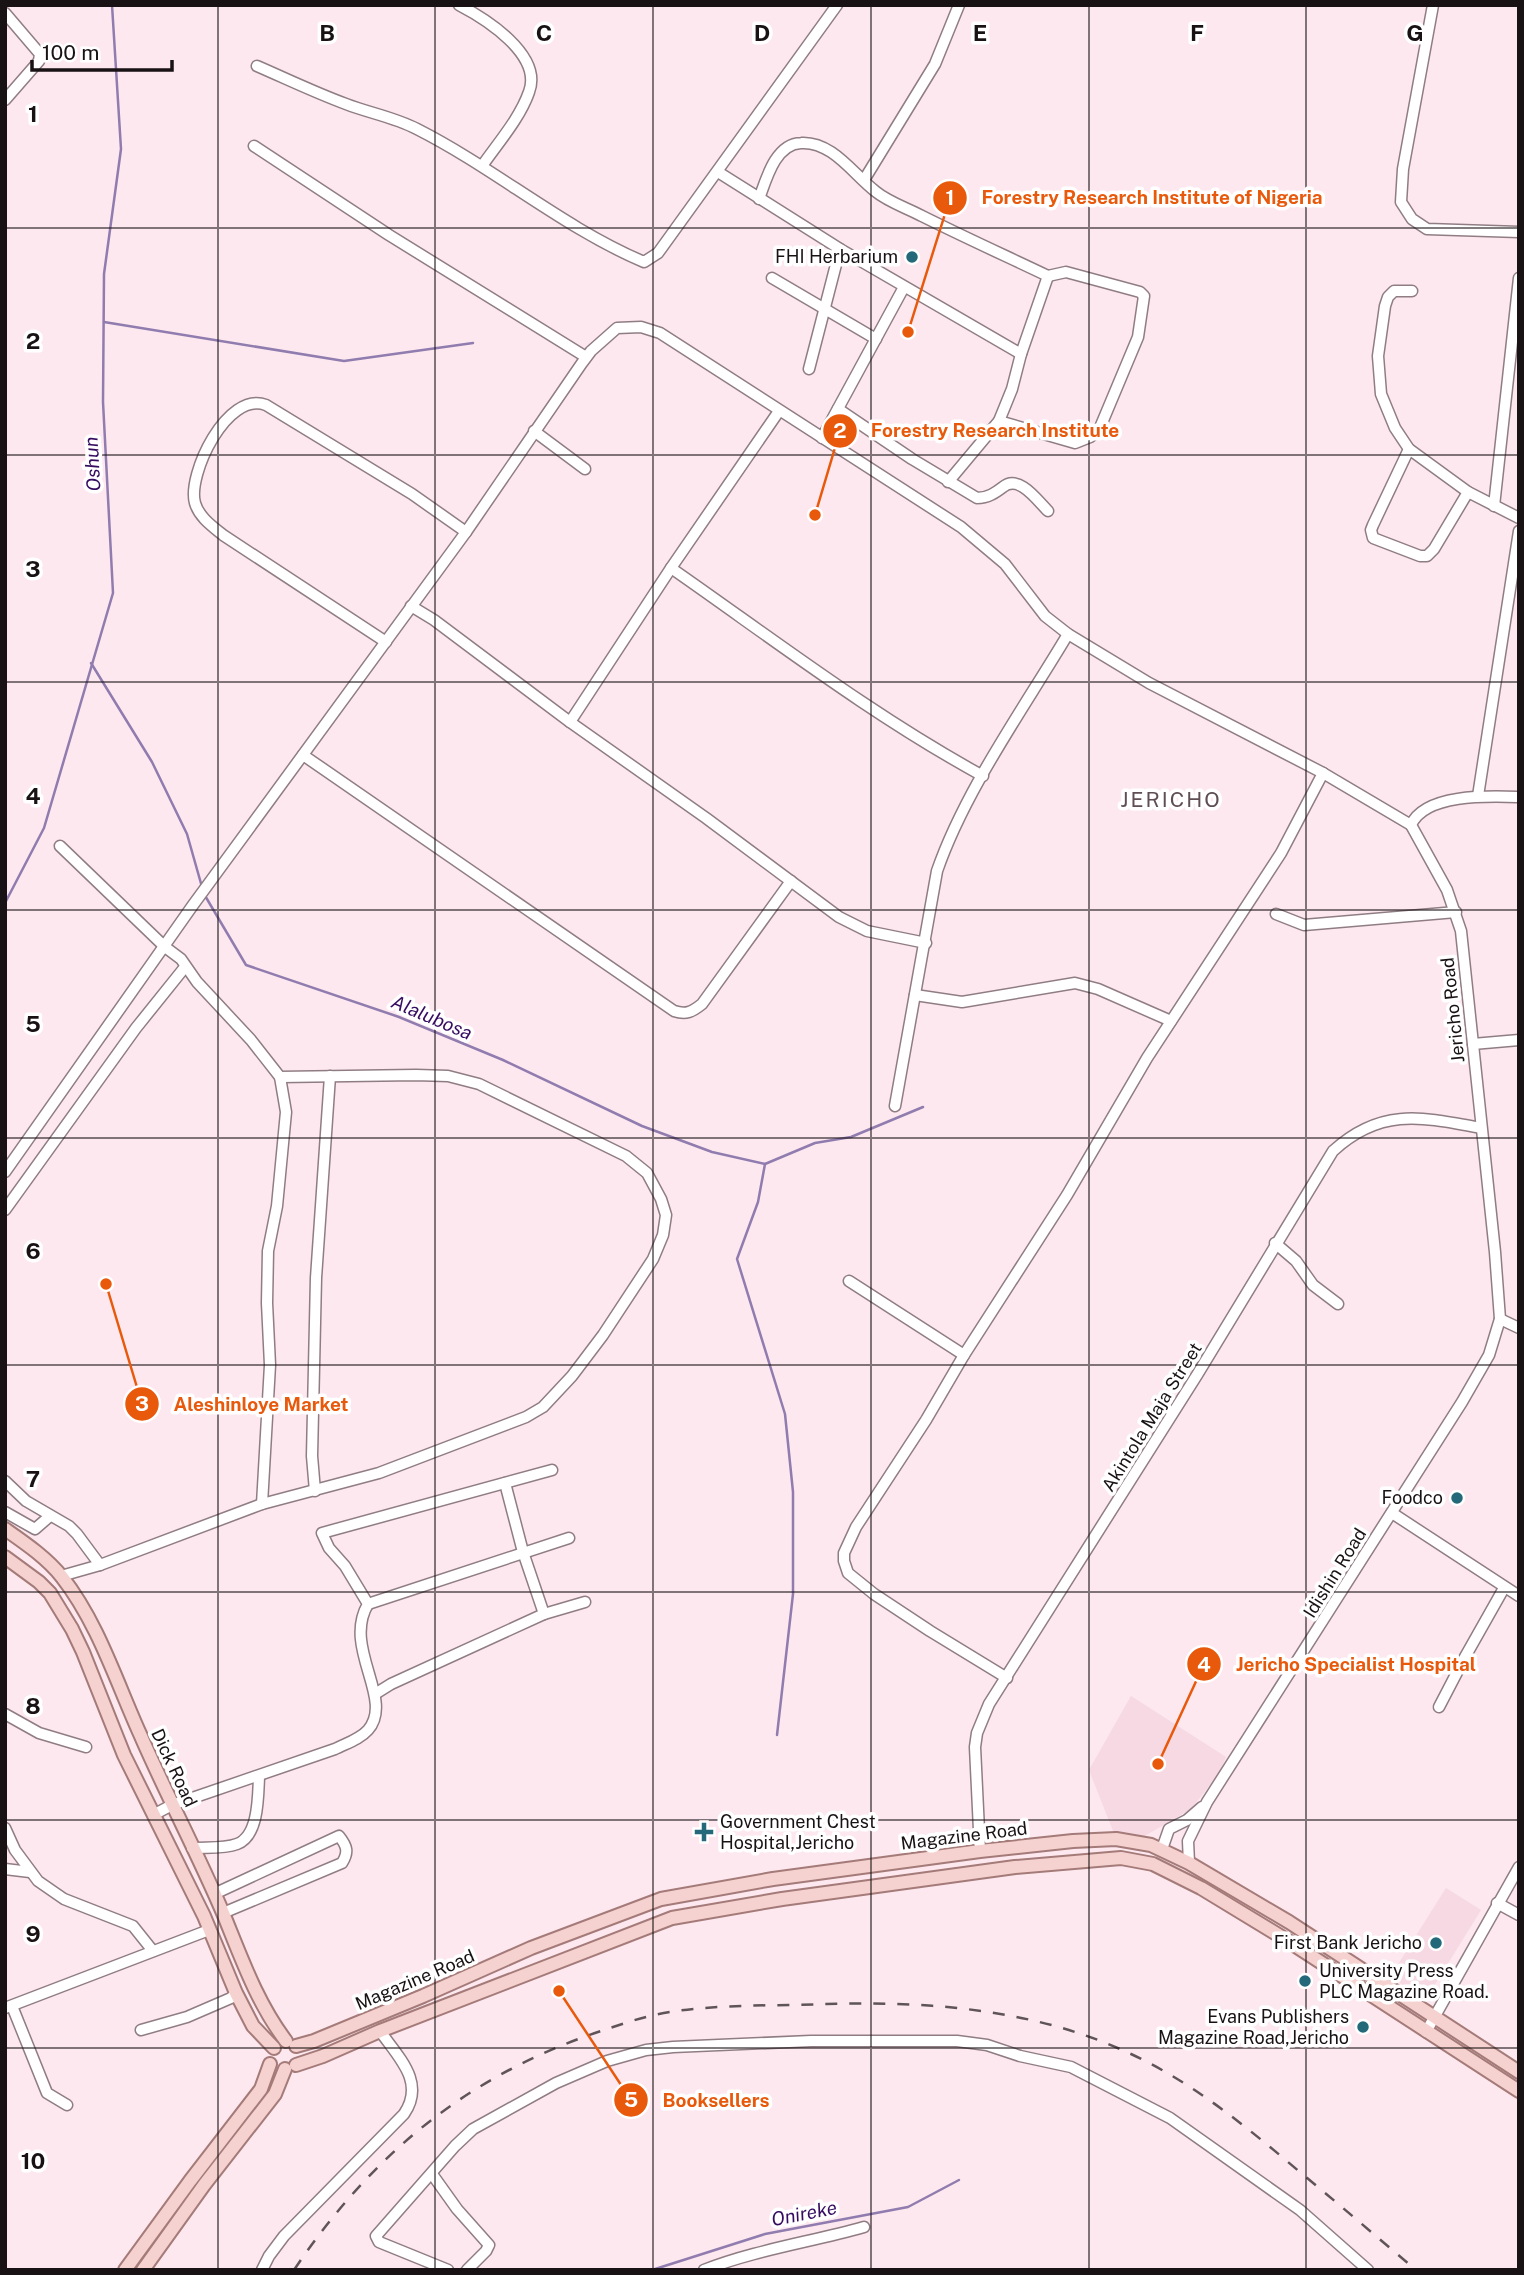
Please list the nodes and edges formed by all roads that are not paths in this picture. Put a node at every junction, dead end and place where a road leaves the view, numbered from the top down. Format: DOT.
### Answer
graph roads {
  1 [pos="459,5"];
  2 [pos="837,5"];
  3 [pos="959,5"];
  4 [pos="1433,5"];
  5 [pos="5,13"];
  6 [pos="257,66"];
  7 [pos="5,100"];
  8 [pos="254,146"];
  9 [pos="482,166"];
  10 [pos="718,172"];
  11 [pos="864,180"];
  12 [pos="759,200"];
  13 [pos="1519,232"];
  14 [pos="840,249"];
  15 [pos="1048,276"];
  16 [pos="772,278"];
  17 [pos="1518,284"];
  18 [pos="904,287"];
  19 [pos="1412,291"];
  20 [pos="825,308"];
  21 [pos="876,340"];
  22 [pos="1021,354"];
  23 [pos="586,357"];
  24 [pos="809,369"];
  25 [pos="838,409"];
  26 [pos="779,411"];
  27 [pos="999,421"];
  28 [pos="534,431"];
  29 [pos="822,438"];
  30 [pos="1409,449"];
  31 [pos="585,469"];
  32 [pos="948,482"];
  33 [pos="1468,492"];
  34 [pos="1494,506"];
  35 [pos="1048,511"];
  36 [pos="1519,518"];
  37 [pos="1519,531"];
  38 [pos="466,532"];
  39 [pos="671,568"];
  40 [pos="411,606"];
  41 [pos="1068,634"];
  42 [pos="386,642"];
  43 [pos="570,722"];
  44 [pos="303,755"];
  45 [pos="1323,773"];
  46 [pos="983,776"];
  47 [pos="1478,796"];
  48 [pos="1519,797"];
  49 [pos="1411,825"];
  50 [pos="60,846"];
  51 [pos="791,881"];
  52 [pos="1456,912"];
  53 [pos="1276,914"];
  54 [pos="926,943"];
  55 [pos="166,947"];
  56 [pos="185,967"];
  57 [pos="915,995"];
  58 [pos="1171,1021"];
  59 [pos="1519,1040"];
  60 [pos="1472,1044"];
  61 [pos="330,1076"];
  62 [pos="280,1077"];
  63 [pos="895,1106"];
  64 [pos="1481,1128"];
  65 [pos="5,1172"];
  66 [pos="5,1210"];
  67 [pos="1275,1243"];
  68 [pos="849,1281"];
  69 [pos="1338,1304"];
  70 [pos="1500,1319"];
  71 [pos="1519,1328"];
  72 [pos="964,1355"];
  73 [pos="552,1470"];
  74 [pos="5,1481"];
  75 [pos="505,1483"];
  76 [pos="315,1491"];
  77 [pos="262,1504"];
  78 [pos="5,1511"];
  79 [pos="1392,1513"];
  80 [pos="50,1516"];
  81 [pos="5,1529"];
  82 [pos="569,1538"];
  83 [pos="523,1552"];
  84 [pos="5,1556"];
  85 [pos="100,1565"];
  86 [pos="61,1576"];
  87 [pos="1504,1588"];
  88 [pos="1519,1596"];
  89 [pos="585,1602"];
  90 [pos="368,1604"];
  91 [pos="544,1614"];
  92 [pos="1007,1678"];
  93 [pos="375,1694"];
  94 [pos="1439,1707"];
  95 [pos="5,1714"];
  96 [pos="86,1747"];
  97 [pos="259,1777"];
  98 [pos="1207,1802"];
  99 [pos="172,1805"];
  100 [pos="153,1815"];
  101 [pos="5,1828"];
  102 [pos="192,1848"];
  103 [pos="1163,1849"];
  104 [pos="980,1851"];
  105 [pos="1189,1863"];
  106 [pos="1519,1867"];
  107 [pos="5,1869"];
  108 [pos="30,1872"];
  109 [pos="828,1873"];
  110 [pos="829,1892"];
  111 [pos="214,1894"];
  112 [pos="1497,1903"];
  113 [pos="223,1913"];
  114 [pos="1519,1915"];
  115 [pos="209,1930"];
  116 [pos="153,1951"];
  117 [pos="236,1993"];
  118 [pos="8,2007"];
  119 [pos="1435,2017"];
  120 [pos="141,2030"];
  121 [pos="380,2031"];
  122 [pos="1426,2032"];
  123 [pos="291,2044"];
  124 [pos="274,2048"];
  125 [pos="270,2064"];
  126 [pos="290,2067"];
  127 [pos="1519,2072"];
  128 [pos="1519,2091"];
  129 [pos="67,2105"];
  130 [pos="432,2174"];
  131 [pos="864,2227"];
  132 [pos="152,2233"];
  133 [pos="165,2238"];
  134 [pos="125,2270"];
  135 [pos="143,2270"];
  136 [pos="262,2270"];
  137 [pos="448,2270"];
  138 [pos="467,2270"];
  139 [pos="704,2270"];
  140 [pos="1368,2270"];
  1 -- 9 [label="street"];
  2 -- 10 [label="street"];
  3 -- 11 [label="street"];
  4 -- 13 [label="street"];
  5 -- 7 [label="street"];
  6 -- 9 [label="street"];
  8 -- 23 [label="street"];
  9 -- 10 [label="street"];
  10 -- 12 [label="street"];
  11 -- 12 [label="street"];
  11 -- 15 [label="street"];
  12 -- 14 [label="street"];
  14 -- 18 [label="street"];
  14 -- 20 [label="street"];
  15 -- 22 [label="street"];
  15 -- 27 [label="street"];
  16 -- 20 [label="street"];
  17 -- 34 [label="street"];
  18 -- 21 [label="street"];
  18 -- 22 [label="street"];
  19 -- 30 [label="street"];
  20 -- 21 [label="street"];
  20 -- 24 [label="street"];
  21 -- 25 [label="street"];
  22 -- 27 [label="street"];
  23 -- 26 [label="street"];
  23 -- 28 [label="street"];
  25 -- 29 [label="street"];
  25 -- 32 [label="street"];
  26 -- 29 [label="street"];
  26 -- 39 [label="street"];
  27 -- 32 [label="street"];
  28 -- 31 [label="street"];
  28 -- 38 [label="street"];
  29 -- 41 [label="street"];
  30 -- 33 [label="street"];
  30 -- 33 [label="street"];
  32 -- 35 [label="street"];
  33 -- 34 [label="street"];
  34 -- 36 [label="street"];
  37 -- 47 [label="street"];
  38 -- 40 [label="street"];
  38 -- 42 [label="street"];
  39 -- 43 [label="street"];
  39 -- 46 [label="street"];
  40 -- 42 [label="street"];
  40 -- 43 [label="street"];
  41 -- 45 [label="street"];
  41 -- 46 [label="street"];
  42 -- 44 [label="street"];
  43 -- 51 [label="street"];
  44 -- 51 [label="street"];
  44 -- 55 [label="street"];
  45 -- 49 [label="street"];
  45 -- 58 [label="street"];
  46 -- 54 [label="street"];
  47 -- 48 [label="street"];
  47 -- 49 [label="street"];
  49 -- 52 [label="street, Jericho Road"];
  50 -- 55 [label="street"];
  51 -- 54 [label="street"];
  52 -- 53 [label="street"];
  52 -- 60 [label="street, Jericho Road"];
  54 -- 57 [label="street"];
  55 -- 56 [label="street"];
  55 -- 65 [label="street"];
  56 -- 62 [label="street"];
  56 -- 66 [label="street"];
  57 -- 58 [label="street"];
  57 -- 63 [label="street"];
  58 -- 72 [label="street"];
  59 -- 60 [label="street"];
  60 -- 64 [label="street, Jericho Road"];
  61 -- 62 [label="street"];
  61 -- 76 [label="street"];
  61 -- 76 [label="street"];
  62 -- 77 [label="street"];
  64 -- 67 [label="street, Akintola Maja Street"];
  64 -- 70 [label="street, Jericho Road"];
  67 -- 69 [label="street"];
  67 -- 92 [label="street, Akintola Maja Street"];
  68 -- 72 [label="street"];
  70 -- 71 [label="street"];
  70 -- 79 [label="street, Idishin Road"];
  72 -- 92 [label="street"];
  73 -- 75 [label="street"];
  74 -- 80 [label="street"];
  75 -- 83 [label="street"];
  75 -- 90 [label="street"];
  76 -- 77 [label="street"];
  77 -- 85 [label="street"];
  78 -- 80 [label="street"];
  79 -- 87 [label="street"];
  79 -- 98 [label="street, Idishin Road"];
  80 -- 85 [label="street"];
  81 -- 86 [label="main road, Dick Road"];
  82 -- 83 [label="street"];
  83 -- 90 [label="street"];
  83 -- 91 [label="street"];
  84 -- 100 [label="main road"];
  85 -- 86 [label="street"];
  86 -- 99 [label="main road, Dick Road"];
  87 -- 88 [label="street"];
  87 -- 94 [label="street"];
  89 -- 91 [label="street"];
  90 -- 93 [label="street"];
  91 -- 93 [label="street"];
  92 -- 104 [label="street, Akintola Maja Street"];
  93 -- 97 [label="street"];
  95 -- 96 [label="street"];
  97 -- 99 [label="street"];
  97 -- 102 [label="street"];
  98 -- 103 [label="street"];
  98 -- 105 [label="street"];
  99 -- 100 [label="street"];
  99 -- 102 [label="main road, Dick Road"];
  100 -- 115 [label="main road"];
  101 -- 108 [label="street"];
  102 -- 111 [label="main road, Dick Road"];
  103 -- 104 [label="main road, Magazine Road"];
  103 -- 105 [label="main road, Magazine Road"];
  104 -- 109 [label="main road, Magazine Road"];
  105 -- 119 [label="main road, Magazine Road"];
  106 -- 112 [label="street"];
  107 -- 108 [label="street"];
  108 -- 116 [label="street"];
  109 -- 110 [label="main road"];
  109 -- 123 [label="main road, Magazine Road"];
  110 -- 121 [label="main road, Magazine Road"];
  110 -- 122 [label="main road, Magazine Road"];
  111 -- 113 [label="main road, Dick Road"];
  111 -- 113 [label="street"];
  112 -- 114 [label="street"];
  112 -- 119 [label="street"];
  113 -- 123 [label="main road, Dick Road"];
  115 -- 116 [label="street"];
  115 -- 117 [label="main road"];
  116 -- 118 [label="street"];
  117 -- 120 [label="street"];
  117 -- 124 [label="main road"];
  118 -- 129 [label="street"];
  119 -- 122 [label="street"];
  119 -- 127 [label="main road, Magazine Road"];
  121 -- 126 [label="main road, Magazine Road"];
  121 -- 136 [label="street"];
  122 -- 128 [label="main road, Magazine Road"];
  123 -- 124 [label="main road, Magazine Road"];
  123 -- 126 [label="main road"];
  124 -- 125 [label="main road"];
  125 -- 126 [label="main road"];
  125 -- 132 [label="main road"];
  126 -- 133 [label="main road"];
  130 -- 137 [label="street"];
  130 -- 138 [label="street"];
  130 -- 140 [label="street"];
  131 -- 139 [label="street"];
  132 -- 133 [label="main road"];
  132 -- 134 [label="main road"];
  133 -- 135 [label="main road"];
}
